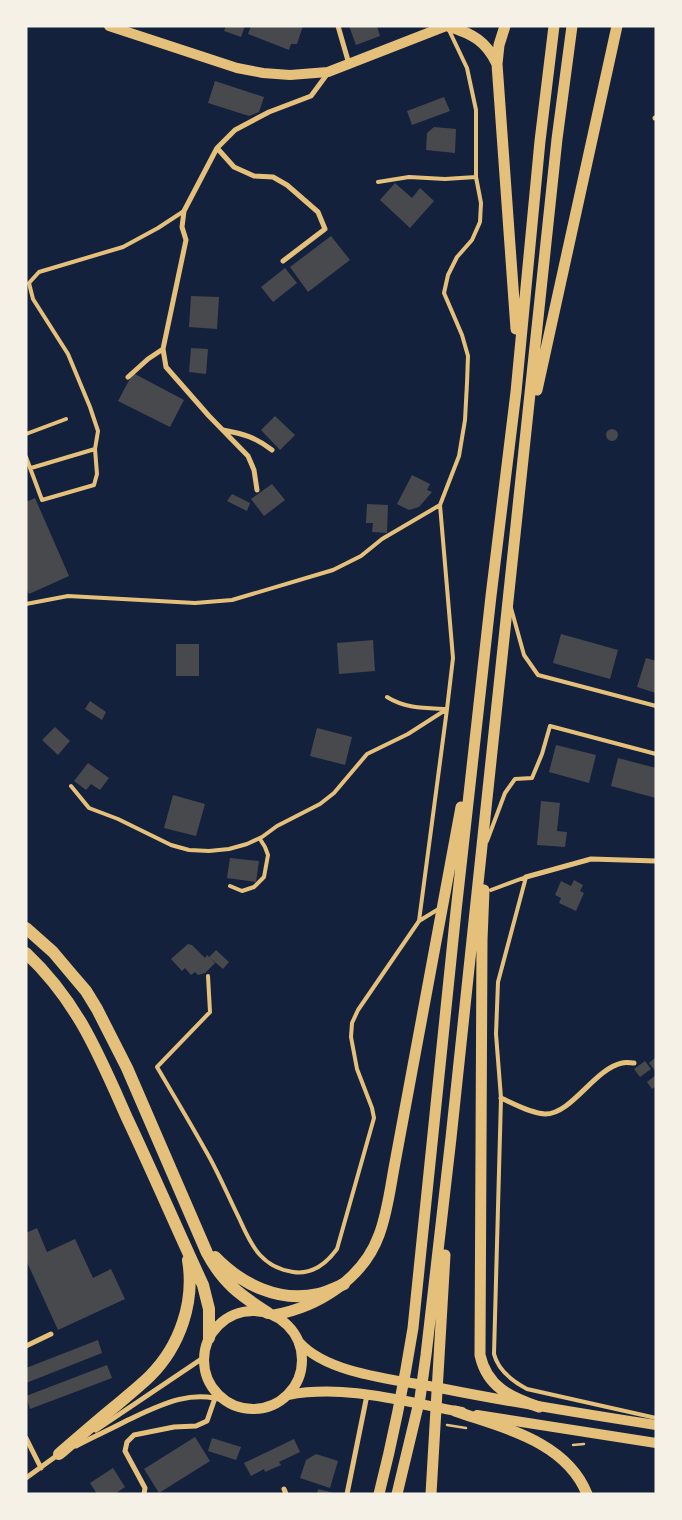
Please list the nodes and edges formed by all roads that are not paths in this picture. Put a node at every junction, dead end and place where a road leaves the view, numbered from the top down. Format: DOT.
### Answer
graph roads {
  1 [pos="109,26"];
  2 [pos="338,26"];
  3 [pos="447,26"];
  4 [pos="505,26"];
  5 [pos="554,26"];
  6 [pos="572,26"];
  7 [pos="617,26"];
  8 [pos="349,64"];
  9 [pos="498,64"];
  10 [pos="328,72"];
  11 [pos="218,148"];
  12 [pos="476,177"];
  13 [pos="378,182"];
  14 [pos="184,210"];
  15 [pos="284,261"];
  16 [pos="28,284"];
  17 [pos="163,348"];
  18 [pos="519,363"];
  19 [pos="128,377"];
  20 [pos="66,420"];
  21 [pos="223,430"];
  22 [pos="26,434"];
  23 [pos="525,446"];
  24 [pos="95,449"];
  25 [pos="272,450"];
  26 [pos="26,456"];
  27 [pos="31,468"];
  28 [pos="257,490"];
  29 [pos="440,505"];
  30 [pos="509,598"];
  31 [pos="26,604"];
  32 [pos="387,697"];
  33 [pos="656,706"];
  34 [pos="447,709"];
  35 [pos="478,712"];
  36 [pos="656,754"];
  37 [pos="489,781"];
  38 [pos="71,786"];
  39 [pos="260,839"];
  40 [pos="486,843"];
  41 [pos="656,860"];
  42 [pos="526,877"];
  43 [pos="230,886"];
  44 [pos="491,890"];
  45 [pos="436,910"];
  46 [pos="418,921"];
  47 [pos="26,928"];
  48 [pos="26,953"];
  49 [pos="208,976"];
  50 [pos="634,1063"];
  51 [pos="501,1098"];
  52 [pos="451,1138"];
  53 [pos="201,1239"];
  54 [pos="185,1245"];
  55 [pos="344,1284"];
  56 [pos="271,1314"];
  57 [pos="51,1334"];
  58 [pos="209,1338"];
  59 [pos="299,1342"];
  60 [pos="26,1346"];
  61 [pos="204,1358"];
  62 [pos="288,1395"];
  63 [pos="367,1395"];
  64 [pos="215,1398"];
  65 [pos="228,1402"];
  66 [pos="539,1407"];
  67 [pos="455,1411"];
  68 [pos="656,1418"];
  69 [pos="656,1424"];
  70 [pos="26,1438"];
  71 [pos="656,1443"];
  72 [pos="59,1454"];
  73 [pos="41,1468"];
  74 [pos="26,1478"];
  75 [pos="144,1494"];
  76 [pos="347,1494"];
  77 [pos="378,1494"];
  78 [pos="398,1494"];
  79 [pos="431,1494"];
  80 [pos="588,1494"];
  1 -- 10 [label="main road"];
  2 -- 8 [label="street"];
  3 -- 8 [label="main road"];
  3 -- 9 [label="highway"];
  3 -- 12 [label="lane"];
  4 -- 9 [label="highway"];
  5 -- 18 [label="highway"];
  6 -- 23 [label="highway"];
  7 -- 23 [label="highway"];
  8 -- 10 [label="main road"];
  9 -- 18 [label="highway"];
  10 -- 11 [label="street"];
  11 -- 14 [label="street"];
  11 -- 15 [label="street"];
  12 -- 13 [label="lane"];
  12 -- 29 [label="lane"];
  14 -- 16 [label="lane"];
  14 -- 17 [label="street"];
  16 -- 24 [label="lane"];
  17 -- 19 [label="street"];
  17 -- 21 [label="street"];
  18 -- 35 [label="highway"];
  20 -- 22 [label="lane"];
  21 -- 25 [label="street"];
  21 -- 28 [label="street"];
  23 -- 30 [label="highway"];
  24 -- 27 [label="lane"];
  24 -- 27 [label="lane"];
  26 -- 27 [label="lane"];
  29 -- 31 [label="lane"];
  29 -- 34 [label="lane"];
  30 -- 33 [label="lane"];
  30 -- 37 [label="highway"];
  32 -- 34 [label="lane"];
  34 -- 39 [label="lane"];
  34 -- 46 [label="lane"];
  35 -- 55 [label="highway"];
  35 -- 77 [label="highway"];
  36 -- 40 [label="lane"];
  37 -- 40 [label="highway"];
  37 -- 52 [label="highway"];
  38 -- 39 [label="lane"];
  39 -- 43 [label="lane"];
  40 -- 66 [label="highway"];
  41 -- 42 [label="street"];
  42 -- 44 [label="lane"];
  42 -- 51 [label="lane"];
  45 -- 46 [label="lane"];
  46 -- 49 [label="lane"];
  47 -- 53 [label="highway"];
  48 -- 54 [label="highway"];
  50 -- 51 [label="street"];
  51 -- 68 [label="lane"];
  52 -- 78 [label="highway"];
  52 -- 79 [label="highway"];
  53 -- 55 [label="highway"];
  53 -- 56 [label="highway"];
  54 -- 58 [label="highway"];
  54 -- 72 [label="highway"];
  55 -- 56 [label="highway"];
  56 -- 58 [label="main road"];
  56 -- 59 [label="main road"];
  57 -- 60 [label="street"];
  58 -- 61 [label="main road"];
  59 -- 62 [label="main road"];
  59 -- 66 [label="main road"];
  61 -- 65 [label="main road"];
  61 -- 72 [label="street"];
  62 -- 63 [label="main road"];
  62 -- 65 [label="main road"];
  63 -- 67 [label="main road"];
  63 -- 76 [label="street"];
  64 -- 65 [label="street"];
  64 -- 72 [label="street"];
  64 -- 75 [label="street"];
  66 -- 69 [label="main road"];
  67 -- 71 [label="main road"];
  67 -- 80 [label="highway"];
  70 -- 73 [label="street"];
  72 -- 73 [label="street"];
  73 -- 74 [label="street"];
}
